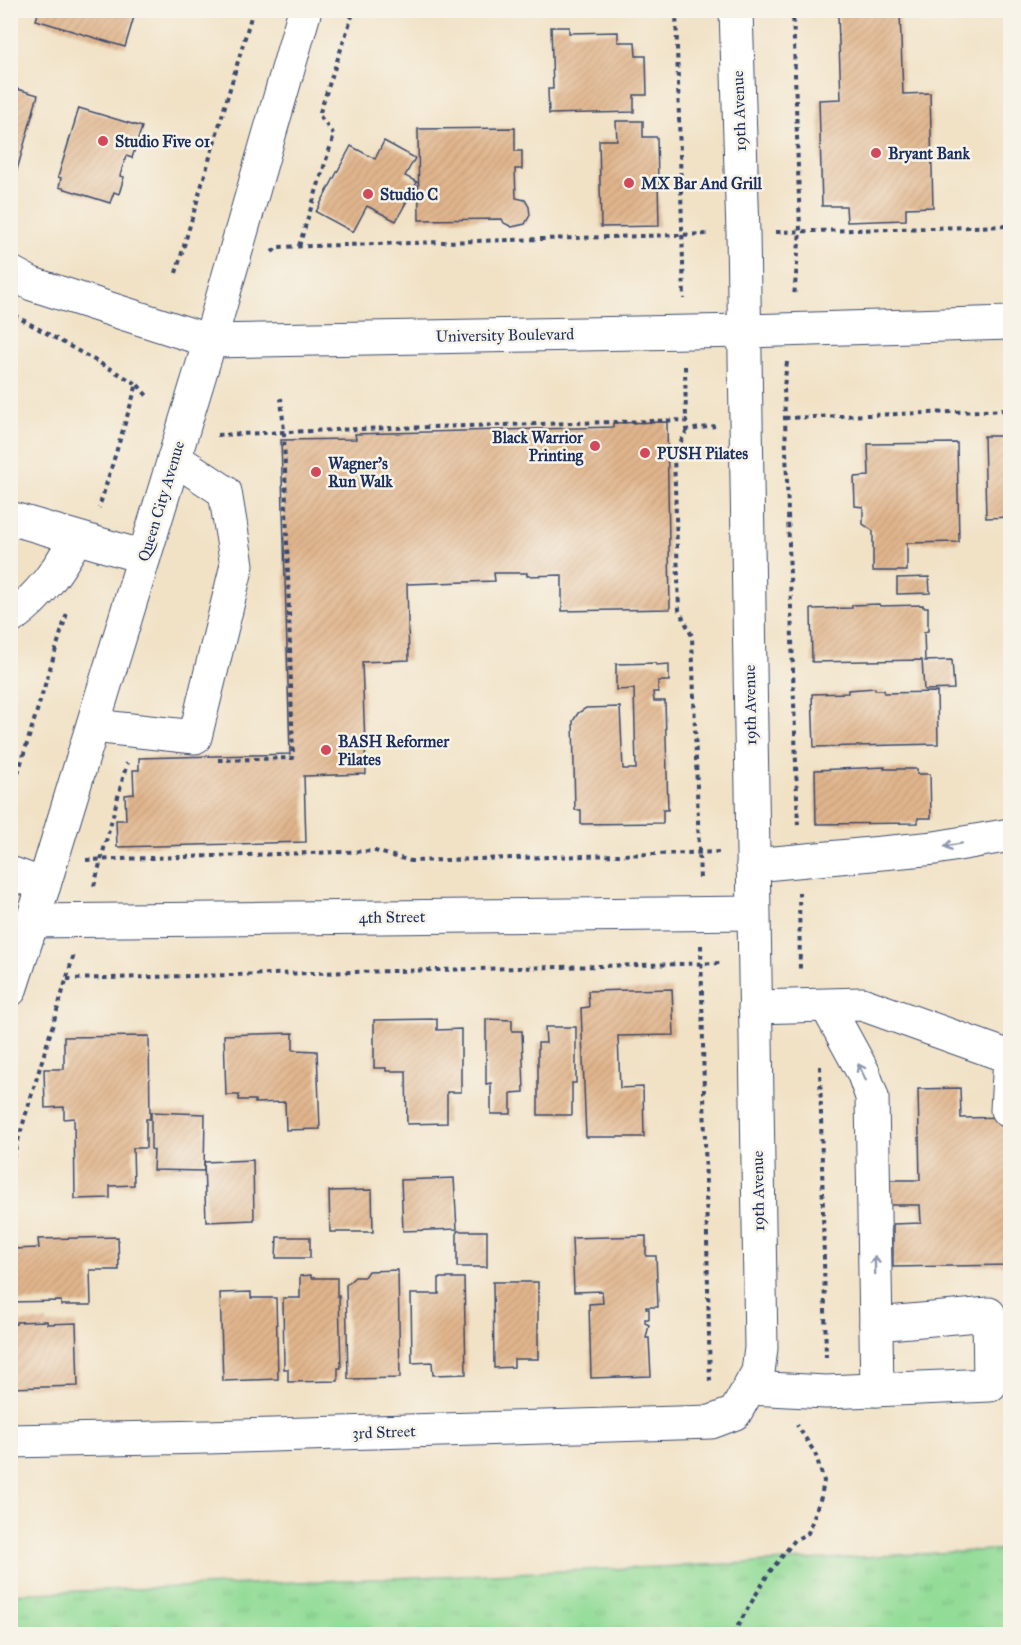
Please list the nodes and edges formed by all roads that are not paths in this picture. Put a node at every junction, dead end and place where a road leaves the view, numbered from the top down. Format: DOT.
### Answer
graph roads {
  1 [pos="306,10"];
  2 [pos="736,10"];
  3 [pos="10,272"];
  4 [pos="1011,323"];
  5 [pos="744,331"];
  6 [pos="210,340"];
  7 [pos="174,458"];
  8 [pos="10,518"];
  9 [pos="76,537"];
  10 [pos="144,557"];
  11 [pos="10,618"];
  12 [pos="93,726"];
  13 [pos="1011,835"];
  14 [pos="753,865"];
  15 [pos="10,873"];
  16 [pos="48,873"];
  17 [pos="753,913"];
  18 [pos="31,921"];
  19 [pos="10,990"];
  20 [pos="814,1006"];
  21 [pos="754,1007"];
  22 [pos="1006,1110"];
  23 [pos="876,1324"];
  24 [pos="877,1390"];
  25 [pos="748,1392"];
  26 [pos="10,1441"];
  1 -- 6 [label="street, Queen City Avenue"];
  2 -- 5 [label="street, 19th Avenue"];
  3 -- 6 [label="street, University Boulevard"];
  4 -- 5 [label="street, University Boulevard"];
  5 -- 6 [label="street, University Boulevard"];
  5 -- 14 [label="street, 19th Avenue"];
  6 -- 7 [label="street, Queen City Avenue"];
  7 -- 10 [label="street, Queen City Avenue"];
  7 -- 12 [label="street"];
  8 -- 9 [label="street"];
  9 -- 10 [label="street"];
  9 -- 11 [label="street"];
  10 -- 12 [label="street, Queen City Avenue"];
  12 -- 16 [label="street, Queen City Avenue"];
  13 -- 14 [label="street, one-way"];
  14 -- 17 [label="street, 19th Avenue"];
  15 -- 16 [label="street"];
  16 -- 18 [label="street, Queen City Avenue"];
  17 -- 18 [label="street, 4th Street"];
  17 -- 21 [label="street, 19th Avenue"];
  18 -- 19 [label="street, Queen City Avenue"];
  20 -- 21 [label="street"];
  20 -- 22 [label="street"];
  23 -- 20 [label="street, one-way"];
  21 -- 25 [label="street, 19th Avenue"];
  23 -- 24 [label="street"];
  23 -- 24 [label="street"];
  24 -- 25 [label="street"];
  25 -- 26 [label="street, 3rd Street"];
}
